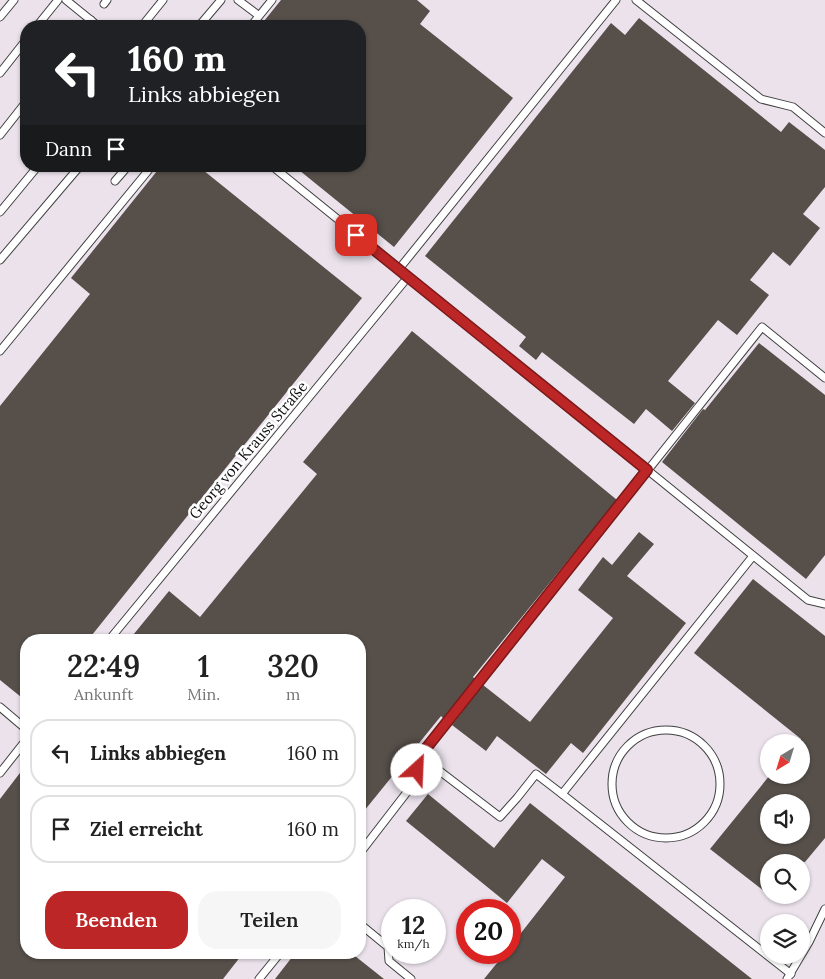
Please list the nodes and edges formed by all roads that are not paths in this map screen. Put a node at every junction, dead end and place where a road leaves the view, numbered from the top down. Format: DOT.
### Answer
graph roads {
  1 [pos="14,0"];
  2 [pos="58,0"];
  3 [pos="66,0"];
  4 [pos="163,0"];
  5 [pos="221,0"];
  6 [pos="238,0"];
  7 [pos="272,0"];
  8 [pos="616,0"];
  9 [pos="636,0"];
  10 [pos="258,15"];
  11 [pos="0,18"];
  12 [pos="42,20"];
  13 [pos="85,20"];
  14 [pos="147,20"];
  15 [pos="207,20"];
  16 [pos="256,20"];
  17 [pos="20,48"];
  18 [pos="0,73"];
  19 [pos="20,110"];
  20 [pos="0,120"];
  21 [pos="7,126"];
  22 [pos="825,132"];
  23 [pos="0,135"];
  24 [pos="33,172"];
  25 [pos="72,172"];
  26 [pos="123,172"];
  27 [pos="147,172"];
  28 [pos="279,172"];
  29 [pos="115,182"];
  30 [pos="0,212"];
  31 [pos="0,260"];
  32 [pos="399,269"];
  33 [pos="408,277"];
  34 [pos="0,351"];
  35 [pos="825,378"];
  36 [pos="647,470"];
  37 [pos="753,556"];
  38 [pos="825,604"];
  39 [pos="114,634"];
  40 [pos="0,707"];
  41 [pos="20,724"];
  42 [pos="20,748"];
  43 [pos="420,756"];
  44 [pos="0,773"];
  45 [pos="562,794"];
  46 [pos="633,829"];
  47 [pos="366,845"];
  48 [pos="825,909"];
  49 [pos="366,929"];
  50 [pos="275,959"];
  51 [pos="789,976"];
  52 [pos="259,979"];
  53 [pos="411,979"];
  1 -- 11 [label="lane"];
  2 -- 12 [label="lane"];
  3 -- 13 [label="lane"];
  4 -- 14 [label="lane"];
  5 -- 15 [label="lane"];
  6 -- 10 [label="lane"];
  7 -- 16 [label="lane"];
  8 -- 32 [label="lane"];
  9 -- 22 [label="lane"];
  17 -- 18 [label="lane"];
  19 -- 21 [label="lane"];
  20 -- 21 [label="lane"];
  21 -- 23 [label="lane"];
  24 -- 30 [label="lane"];
  25 -- 31 [label="lane"];
  26 -- 29 [label="lane"];
  27 -- 34 [label="lane"];
  28 -- 32 [label="lane"];
  32 -- 33 [label="lane"];
  33 -- 36 [label="lane"];
  33 -- 39 [label="lane, Georg von Krauss Straße"];
  35 -- 36 [label="lane"];
  36 -- 37 [label="lane"];
  36 -- 43 [label="lane"];
  37 -- 38 [label="lane"];
  37 -- 45 [label="lane"];
  40 -- 41 [label="lane"];
  42 -- 44 [label="lane"];
  43 -- 45 [label="lane"];
  43 -- 47 [label="lane"];
  45 -- 51 [label="lane"];
  46 -- 46 [label="lane"];
  48 -- 51 [label="lane"];
  49 -- 53 [label="lane"];
  50 -- 52 [label="lane"];
}
